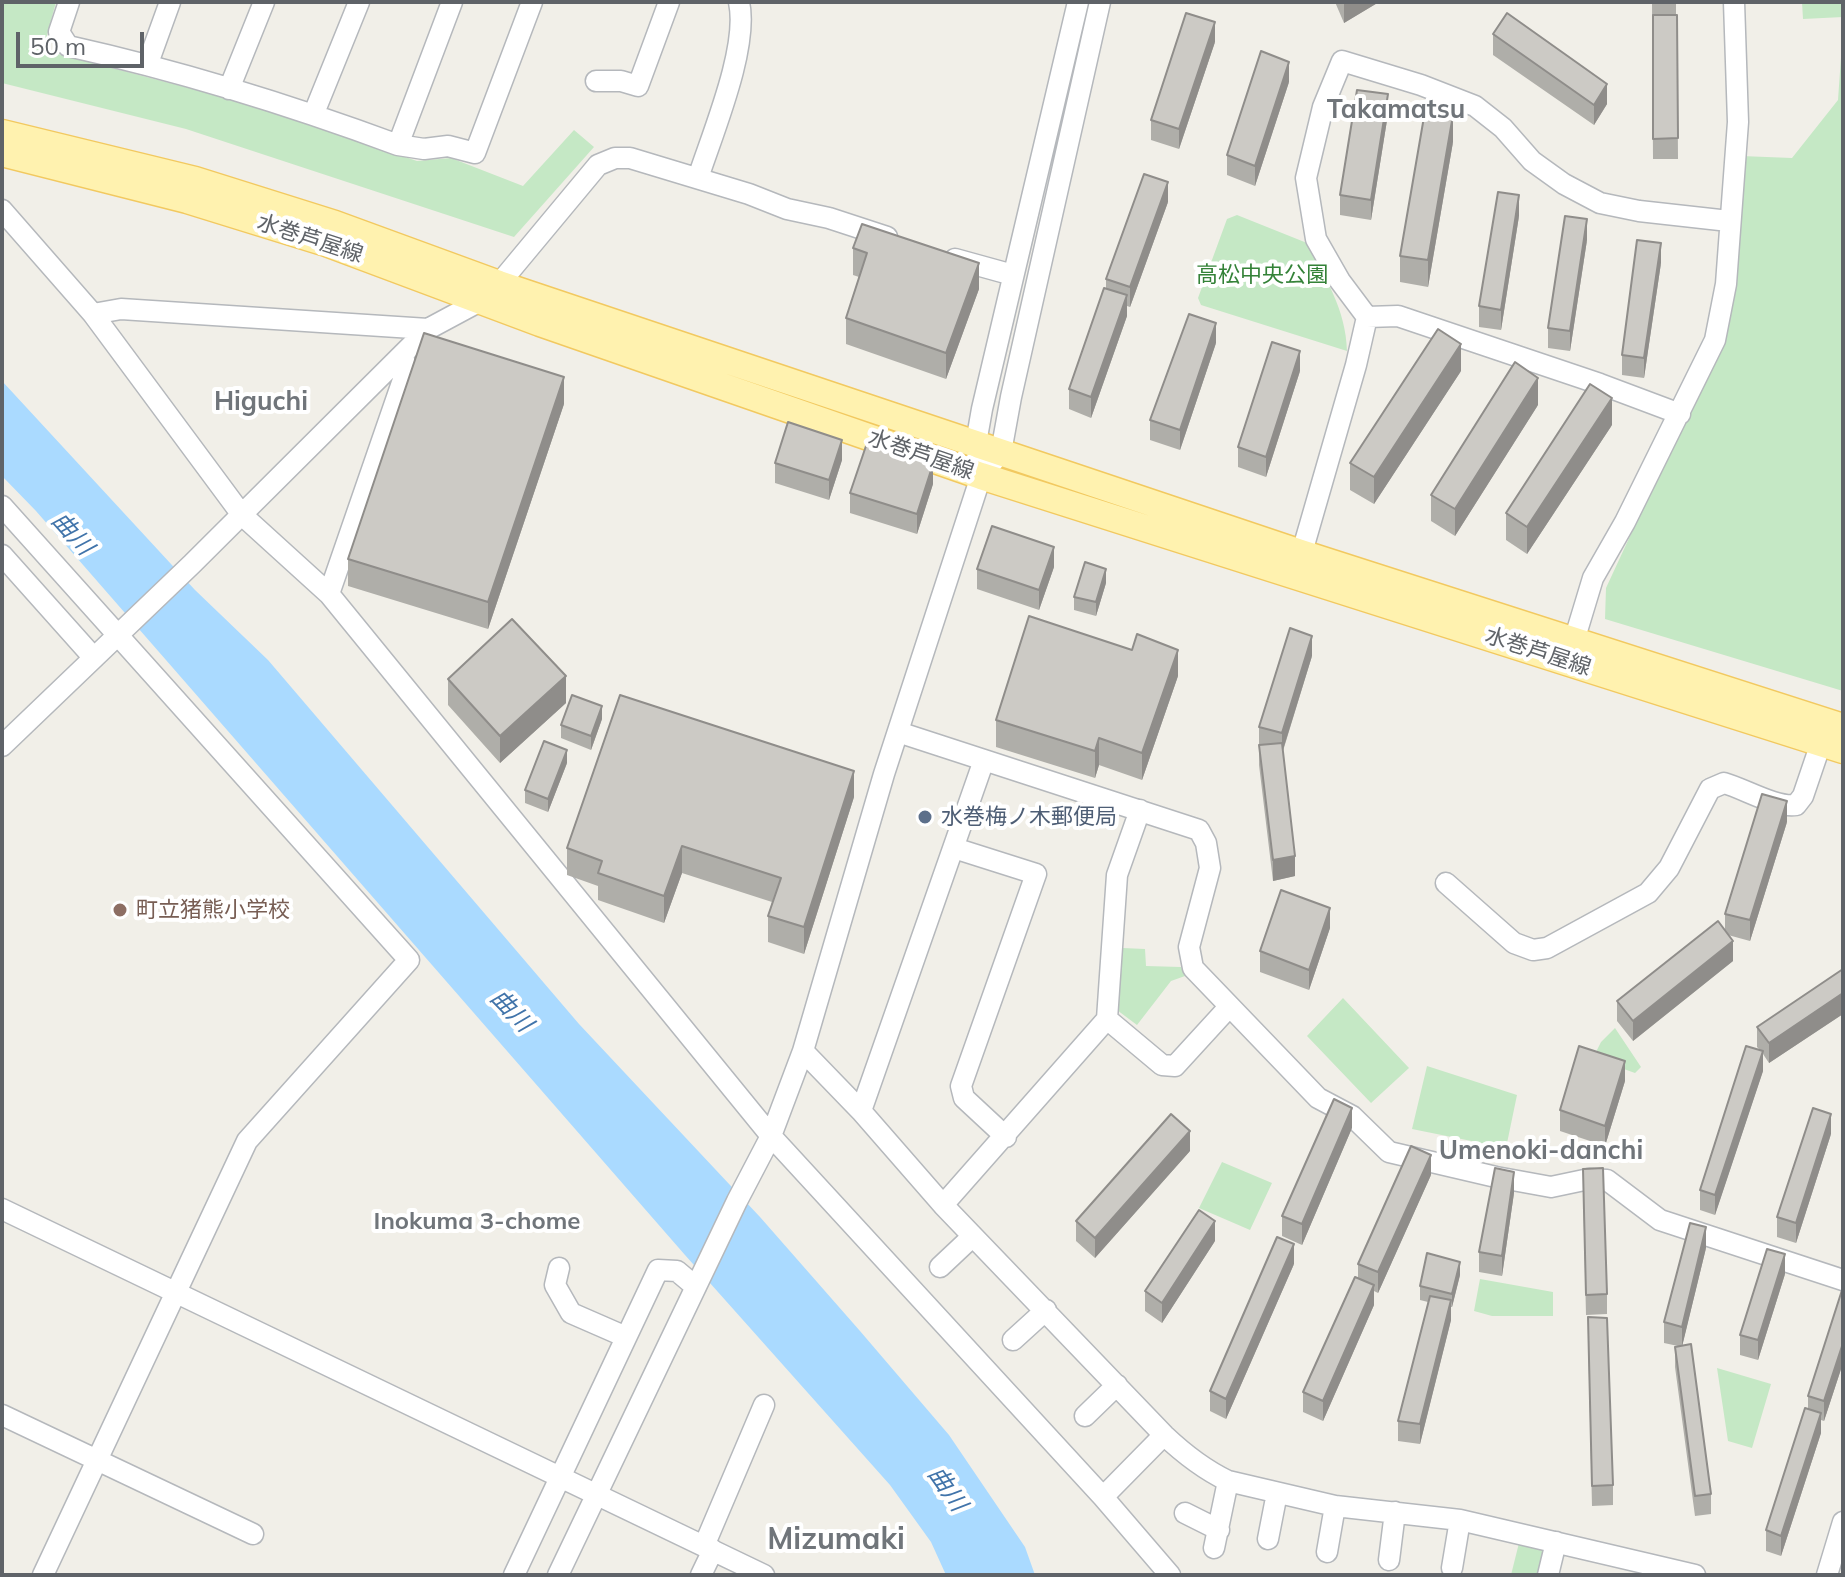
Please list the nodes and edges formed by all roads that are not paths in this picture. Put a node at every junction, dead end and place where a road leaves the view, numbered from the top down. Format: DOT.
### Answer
graph roads {
  1 [pos="69,2"];
  2 [pos="170,2"];
  3 [pos="264,2"];
  4 [pos="359,2"];
  5 [pos="452,2"];
  6 [pos="532,2"];
  7 [pos="669,2"];
  8 [pos="739,2"];
  9 [pos="1078,2"];
  10 [pos="1100,2"];
  11 [pos="1734,2"];
  12 [pos="148,63"];
  13 [pos="596,81"];
  14 [pos="229,89"];
  15 [pos="314,113"];
  16 [pos="2,133"];
  17 [pos="398,145"];
  18 [pos="2,153"];
  19 [pos="698,178"];
  20 [pos="2,210"];
  21 [pos="1729,221"];
  22 [pos="900,241"];
  23 [pos="942,255"];
  24 [pos="1013,275"];
  25 [pos="490,292"];
  26 [pos="93,314"];
  27 [pos="1367,317"];
  28 [pos="428,329"];
  29 [pos="403,354"];
  30 [pos="1680,414"];
  31 [pos="976,443"];
  32 [pos="1001,452"];
  33 [pos="981,476"];
  34 [pos="2,506"];
  35 [pos="242,515"];
  36 [pos="2,555"];
  37 [pos="1298,564"];
  38 [pos="329,594"];
  39 [pos="115,635"];
  40 [pos="1571,652"];
  41 [pos="94,658"];
  42 [pos="1843,727"];
  43 [pos="898,732"];
  44 [pos="2,746"];
  45 [pos="1832,746"];
  46 [pos="984,760"];
  47 [pos="1140,810"];
  48 [pos="954,848"];
  49 [pos="1446,883"];
  50 [pos="1229,1007"];
  51 [pos="1107,1019"];
  52 [pos="803,1051"];
  53 [pos="861,1111"];
  54 [pos="771,1136"];
  55 [pos="1006,1137"];
  56 [pos="943,1205"];
  57 [pos="2,1209"];
  58 [pos="973,1236"];
  59 [pos="940,1267"];
  60 [pos="559,1268"];
  61 [pos="1843,1280"];
  62 [pos="698,1283"];
  63 [pos="176,1294"];
  64 [pos="1046,1310"];
  65 [pos="626,1337"];
  66 [pos="1013,1340"];
  67 [pos="1117,1385"];
  68 [pos="764,1405"];
  69 [pos="2,1415"];
  70 [pos="1085,1416"];
  71 [pos="1164,1435"];
  72 [pos="97,1461"];
  73 [pos="559,1478"];
  74 [pos="1228,1481"];
  75 [pos="1277,1493"];
  76 [pos="597,1496"];
  77 [pos="1103,1497"];
  78 [pos="1335,1506"];
  79 [pos="1395,1512"];
  80 [pos="1185,1513"];
  81 [pos="1460,1520"];
  82 [pos="1843,1522"];
  83 [pos="253,1534"];
  84 [pos="1268,1539"];
  85 [pos="1556,1542"];
  86 [pos="708,1548"];
  87 [pos="1327,1552"];
  88 [pos="1389,1560"];
  89 [pos="1614,1567"];
  90 [pos="1452,1568"];
  91 [pos="1684,1574"];
  92 [pos="43,1575"];
  93 [pos="514,1575"];
  94 [pos="558,1575"];
  95 [pos="701,1575"];
  96 [pos="764,1575"];
  97 [pos="1170,1575"];
  98 [pos="1548,1575"];
  99 [pos="1827,1575"];
  1 -- 12 [label="street"];
  2 -- 12 [label="street"];
  3 -- 14 [label="street"];
  4 -- 15 [label="street"];
  5 -- 17 [label="street"];
  6 -- 17 [label="street"];
  7 -- 13 [label="street"];
  8 -- 19 [label="street"];
  9 -- 24 [label="street"];
  10 -- 32 [label="street"];
  11 -- 21 [label="street"];
  12 -- 14 [label="street"];
  14 -- 15 [label="street"];
  15 -- 17 [label="street"];
  16 -- 25 [label="main road, 水巻芦屋線"];
  18 -- 25 [label="main road, 水巻芦屋線"];
  19 -- 22 [label="street"];
  19 -- 25 [label="street"];
  20 -- 26 [label="street"];
  21 -- 27 [label="street"];
  21 -- 30 [label="street"];
  23 -- 24 [label="street"];
  24 -- 31 [label="street"];
  25 -- 28 [label="street"];
  25 -- 31 [label="main road, 水巻芦屋線"];
  25 -- 33 [label="main road, 水巻芦屋線"];
  26 -- 28 [label="street"];
  26 -- 35 [label="street"];
  27 -- 30 [label="street"];
  27 -- 37 [label="street"];
  28 -- 29 [label="street"];
  29 -- 35 [label="street"];
  29 -- 38 [label="street"];
  30 -- 40 [label="street"];
  31 -- 32 [label="main road, 水巻芦屋線"];
  31 -- 33 [label="street"];
  32 -- 33 [label="street"];
  32 -- 37 [label="main road, 水巻芦屋線"];
  33 -- 37 [label="main road, 水巻芦屋線"];
  33 -- 43 [label="street"];
  34 -- 39 [label="street"];
  35 -- 38 [label="street"];
  35 -- 39 [label="street"];
  36 -- 41 [label="street"];
  37 -- 40 [label="main road, 水巻芦屋線"];
  38 -- 54 [label="street"];
  39 -- 41 [label="street"];
  39 -- 63 [label="street"];
  40 -- 42 [label="main road, 水巻芦屋線"];
  40 -- 45 [label="main road, 水巻芦屋線"];
  41 -- 44 [label="street"];
  43 -- 46 [label="street"];
  43 -- 52 [label="street"];
  45 -- 49 [label="street"];
  46 -- 47 [label="street"];
  46 -- 48 [label="street"];
  47 -- 50 [label="street"];
  47 -- 51 [label="street"];
  48 -- 53 [label="street"];
  48 -- 55 [label="street"];
  50 -- 51 [label="street"];
  50 -- 61 [label="street"];
  51 -- 55 [label="street"];
  52 -- 53 [label="street"];
  52 -- 54 [label="street"];
  53 -- 56 [label="street"];
  54 -- 62 [label="street"];
  54 -- 77 [label="street"];
  55 -- 56 [label="street"];
  56 -- 58 [label="street"];
  57 -- 63 [label="street"];
  58 -- 59 [label="street"];
  58 -- 64 [label="street"];
  60 -- 65 [label="street"];
  62 -- 65 [label="street"];
  62 -- 76 [label="street"];
  63 -- 72 [label="street"];
  63 -- 73 [label="street"];
  64 -- 66 [label="street"];
  64 -- 67 [label="street"];
  65 -- 73 [label="street"];
  67 -- 70 [label="street"];
  67 -- 71 [label="street"];
  68 -- 86 [label="street"];
  69 -- 72 [label="street"];
  71 -- 74 [label="street"];
  71 -- 77 [label="street"];
  72 -- 83 [label="street"];
  72 -- 92 [label="street"];
  73 -- 76 [label="street"];
  73 -- 93 [label="street"];
  74 -- 75 [label="street"];
  74 -- 80 [label="street"];
  75 -- 78 [label="street"];
  75 -- 84 [label="street"];
  76 -- 86 [label="street"];
  76 -- 94 [label="street"];
  77 -- 97 [label="street"];
  78 -- 79 [label="street"];
  78 -- 87 [label="street"];
  79 -- 81 [label="street"];
  79 -- 88 [label="street"];
  81 -- 85 [label="street"];
  81 -- 90 [label="street"];
  82 -- 99 [label="street"];
  85 -- 89 [label="street"];
  85 -- 98 [label="street"];
  86 -- 95 [label="street"];
  86 -- 96 [label="street"];
  89 -- 91 [label="street"];
}
